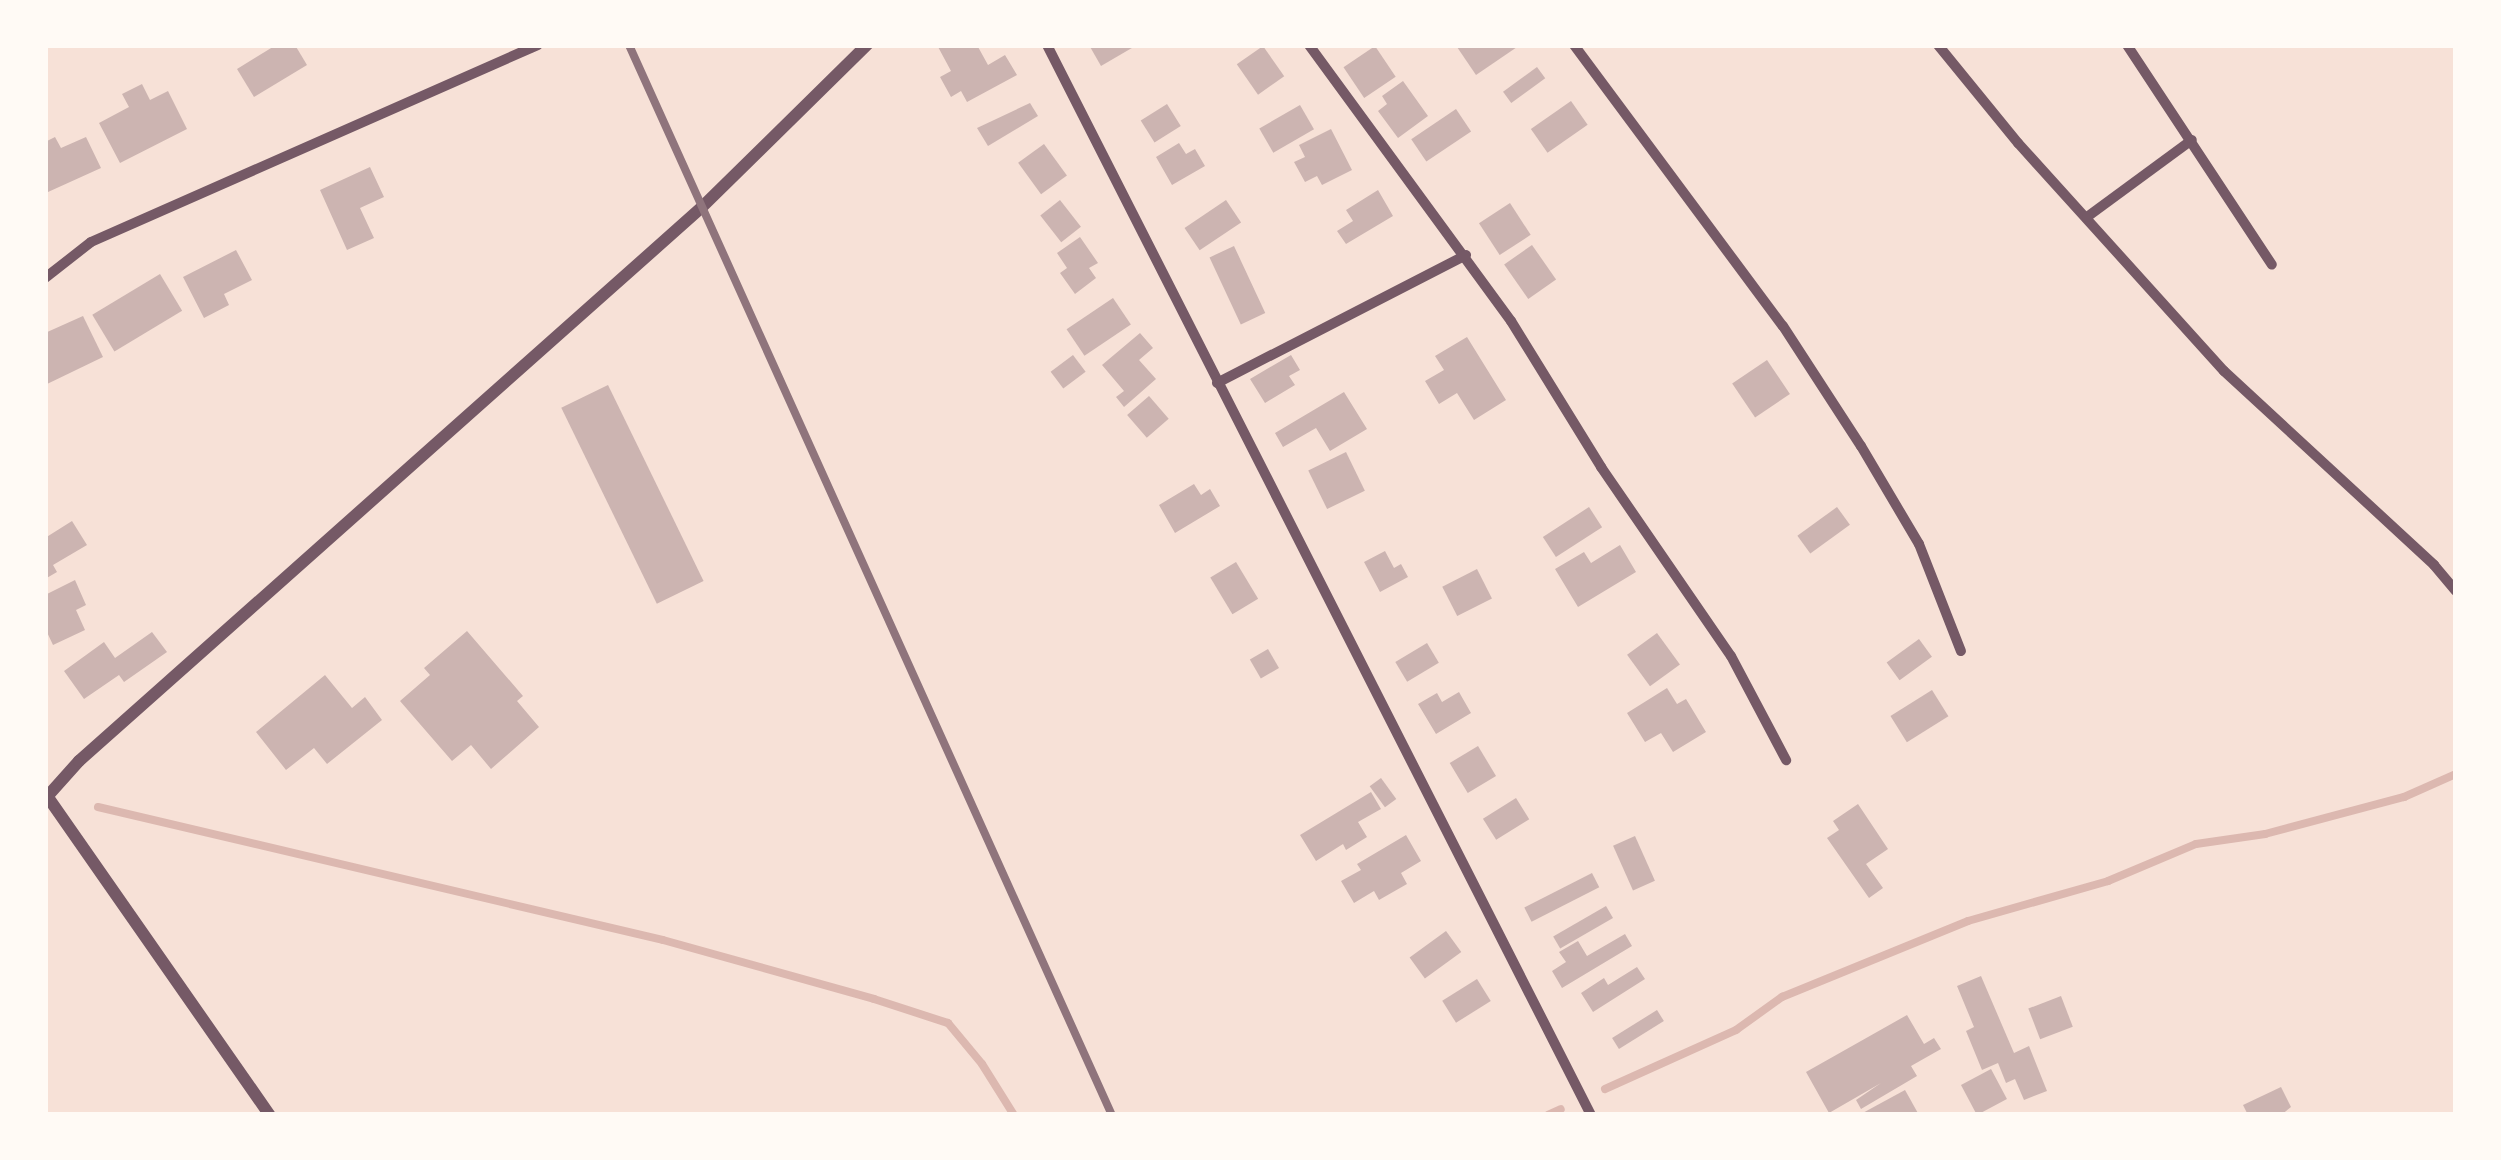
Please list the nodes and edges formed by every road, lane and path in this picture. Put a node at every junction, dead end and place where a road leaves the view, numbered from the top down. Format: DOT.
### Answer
graph roads {
  1 [pos="538,45"];
  2 [pos="867,45"];
  3 [pos="1047,45"];
  4 [pos="1309,45"];
  5 [pos="1574,45"];
  6 [pos="1938,45"];
  7 [pos="2126,45"];
  8 [pos="2192,140"];
  9 [pos="2087,218"];
  10 [pos="1466,255"];
  11 [pos="2272,265"];
  12 [pos="45,278"];
  13 [pos="1217,384"];
  14 [pos="2456,590"];
  15 [pos="1960,650"];
  16 [pos="1786,760"];
  17 [pos="46,796"];
  18 [pos="270,1115"];
  19 [pos="1590,1115"];
  1 -- 12 [label="street"];
  2 -- 17 [label="street"];
  3 -- 13 [label="street"];
  4 -- 10 [label="street"];
  5 -- 15 [label="street"];
  6 -- 9 [label="street"];
  7 -- 8 [label="street"];
  8 -- 9 [label="street"];
  8 -- 11 [label="street"];
  9 -- 14 [label="street"];
  10 -- 13 [label="street"];
  10 -- 16 [label="street"];
  13 -- 19 [label="street"];
  17 -- 18 [label="street"];
}
